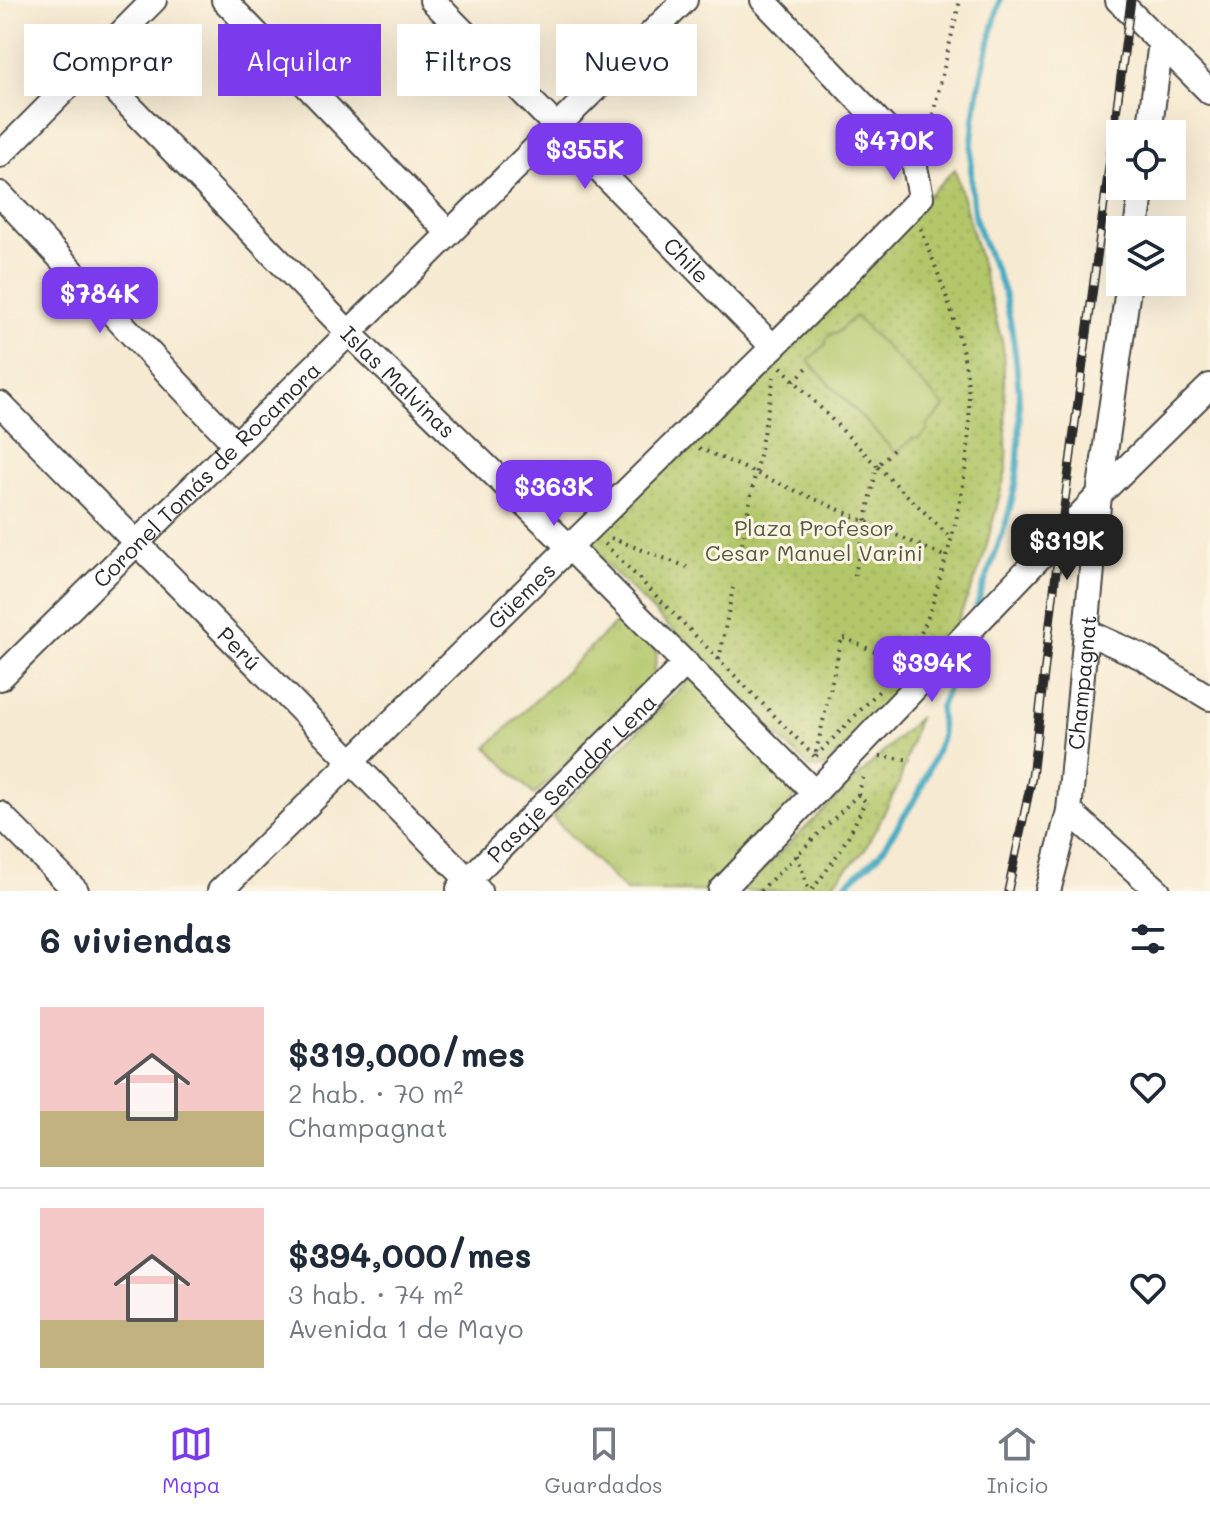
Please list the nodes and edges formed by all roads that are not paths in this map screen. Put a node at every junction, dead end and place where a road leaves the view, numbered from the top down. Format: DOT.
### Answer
graph roads {
  1 [pos="154,0"];
  2 [pos="224,0"];
  3 [pos="432,0"];
  4 [pos="685,0"];
  5 [pos="763,0"];
  6 [pos="1118,0"];
  7 [pos="130,24"];
  8 [pos="1161,42"];
  9 [pos="1210,92"];
  10 [pos="59,96"];
  11 [pos="120,96"];
  12 [pos="1151,120"];
  13 [pos="556,127"];
  14 [pos="0,155"];
  15 [pos="0,194"];
  16 [pos="449,233"];
  17 [pos="1127,296"];
  18 [pos="348,332"];
  19 [pos="773,347"];
  20 [pos="1206,399"];
  21 [pos="0,404"];
  22 [pos="235,444"];
  23 [pos="1099,495"];
  24 [pos="136,542"];
  25 [pos="569,547"];
  26 [pos="1087,632"];
  27 [pos="686,663"];
  28 [pos="0,678"];
  29 [pos="1210,698"];
  30 [pos="352,761"];
  31 [pos="815,793"];
  32 [pos="1069,811"];
  33 [pos="0,814"];
  34 [pos="468,887"];
  35 [pos="76,891"];
  36 [pos="220,891"];
  37 [pos="721,891"];
  38 [pos="1048,891"];
  39 [pos="1158,891"];
  1 -- 7 [label="street"];
  2 -- 16 [label="street"];
  3 -- 13 [label="street, Chile"];
  4 -- 13 [label="street, Coronel Tomás de Rocamora"];
  5 -- 19 [label="street, Güemes"];
  6 -- 8 [label="street"];
  8 -- 9 [label="street"];
  8 -- 12 [label="street"];
  10 -- 14 [label="street"];
  11 -- 18 [label="street, Islas Malvinas"];
  13 -- 16 [label="street, Coronel Tomás de Rocamora"];
  13 -- 19 [label="street, Chile"];
  15 -- 22 [label="street"];
  16 -- 18 [label="street, Coronel Tomás de Rocamora"];
  17 -- 23 [label="street, Champagnat"];
  18 -- 22 [label="street, Coronel Tomás de Rocamora"];
  18 -- 25 [label="street, Islas Malvinas"];
  19 -- 25 [label="street, Güemes"];
  20 -- 23 [label="street"];
  21 -- 24 [label="street, Perú"];
  22 -- 24 [label="street, Coronel Tomás de Rocamora"];
  23 -- 26 [label="street, Champagnat"];
  23 -- 31 [label="street"];
  24 -- 28 [label="street, Coronel Tomás de Rocamora"];
  24 -- 30 [label="street, Perú"];
  25 -- 27 [label="street, Islas Malvinas"];
  25 -- 30 [label="street, Güemes"];
  26 -- 29 [label="street"];
  26 -- 32 [label="street, Champagnat"];
  27 -- 31 [label="street, Islas Malvinas"];
  27 -- 34 [label="street, Pasaje Senador Lena"];
  30 -- 34 [label="street, Perú"];
  30 -- 36 [label="street, Güemes"];
  31 -- 37 [label="street"];
  32 -- 38 [label="street, Champagnat"];
  32 -- 39 [label="street"];
  33 -- 35 [label="street"];
}
